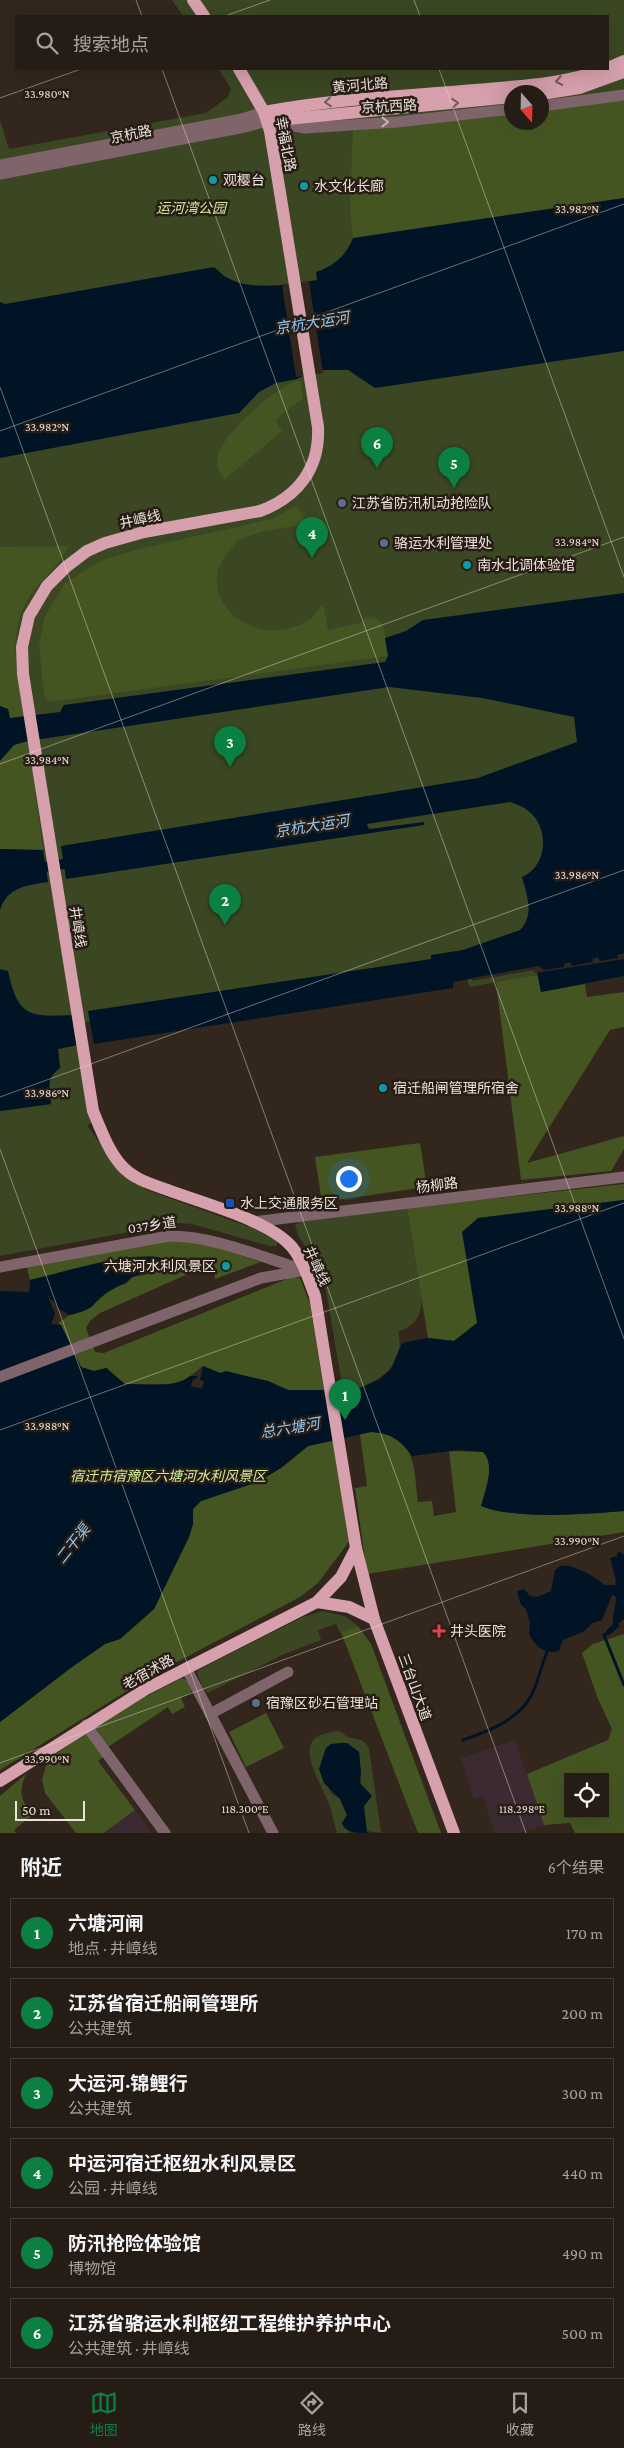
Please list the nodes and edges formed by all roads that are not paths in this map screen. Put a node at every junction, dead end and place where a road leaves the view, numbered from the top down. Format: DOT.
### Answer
graph roads {
  1 [pos="193,0"];
  2 [pos="203,15"];
  3 [pos="624,62"];
  4 [pos="609,67"];
  5 [pos="240,70"];
  6 [pos="601,70"];
  7 [pos="624,72"];
  8 [pos="549,93"];
  9 [pos="624,95"];
  10 [pos="504,99"];
  11 [pos="549,105"];
  12 [pos="504,110"];
  13 [pos="266,116"];
  14 [pos="0,165"];
  15 [pos="0,174"];
  16 [pos="310,376"];
  17 [pos="624,1176"];
  18 [pos="253,1222"];
  19 [pos="0,1268"];
  20 [pos="305,1270"];
  21 [pos="0,1377"];
  22 [pos="356,1548"];
  23 [pos="317,1602"];
  24 [pos="374,1619"];
  25 [pos="186,1668"];
  26 [pos="288,1672"];
  27 [pos="210,1714"];
  28 [pos="86,1726"];
  29 [pos="0,1781"];
  30 [pos="165,1833"];
  31 [pos="273,1833"];
  32 [pos="454,1833"];
  1 -- 2 [label="main road"];
  3 -- 4 [label="main road, 黄河北路"];
  5 -- 13 [label="main road, 幸福北路"];
  6 -- 13 [label="main road, 黄河北路, one-way"];
  7 -- 8 [label="main road"];
  9 -- 11 [label="street"];
  13 -- 10 [label="main road, 黄河北路, one-way"];
  13 -- 12 [label="street, 京杭西路, one-way"];
  13 -- 14 [label="street, 京杭路"];
  13 -- 15 [label="street, 京杭路"];
  13 -- 16 [label="main road, 幸福北路"];
  16 -- 18 [label="main road, 井嶂线"];
  17 -- 18 [label="street, 杨柳路"];
  18 -- 20 [label="main road, 井嶂线"];
  19 -- 20 [label="street, 037乡道"];
  20 -- 21 [label="street"];
  20 -- 22 [label="main road, 井嶂线"];
  22 -- 23 [label="main road, 老宿沭路"];
  22 -- 24 [label="main road, 三台山大道"];
  23 -- 24 [label="main road"];
  23 -- 25 [label="main road, 老宿沭路"];
  24 -- 32 [label="main road, 三台山大道"];
  25 -- 27 [label="street"];
  25 -- 28 [label="main road, 老宿沭路"];
  26 -- 27 [label="street"];
  27 -- 31 [label="street"];
  28 -- 29 [label="main road, 老宿沭路"];
  28 -- 30 [label="street"];
}
